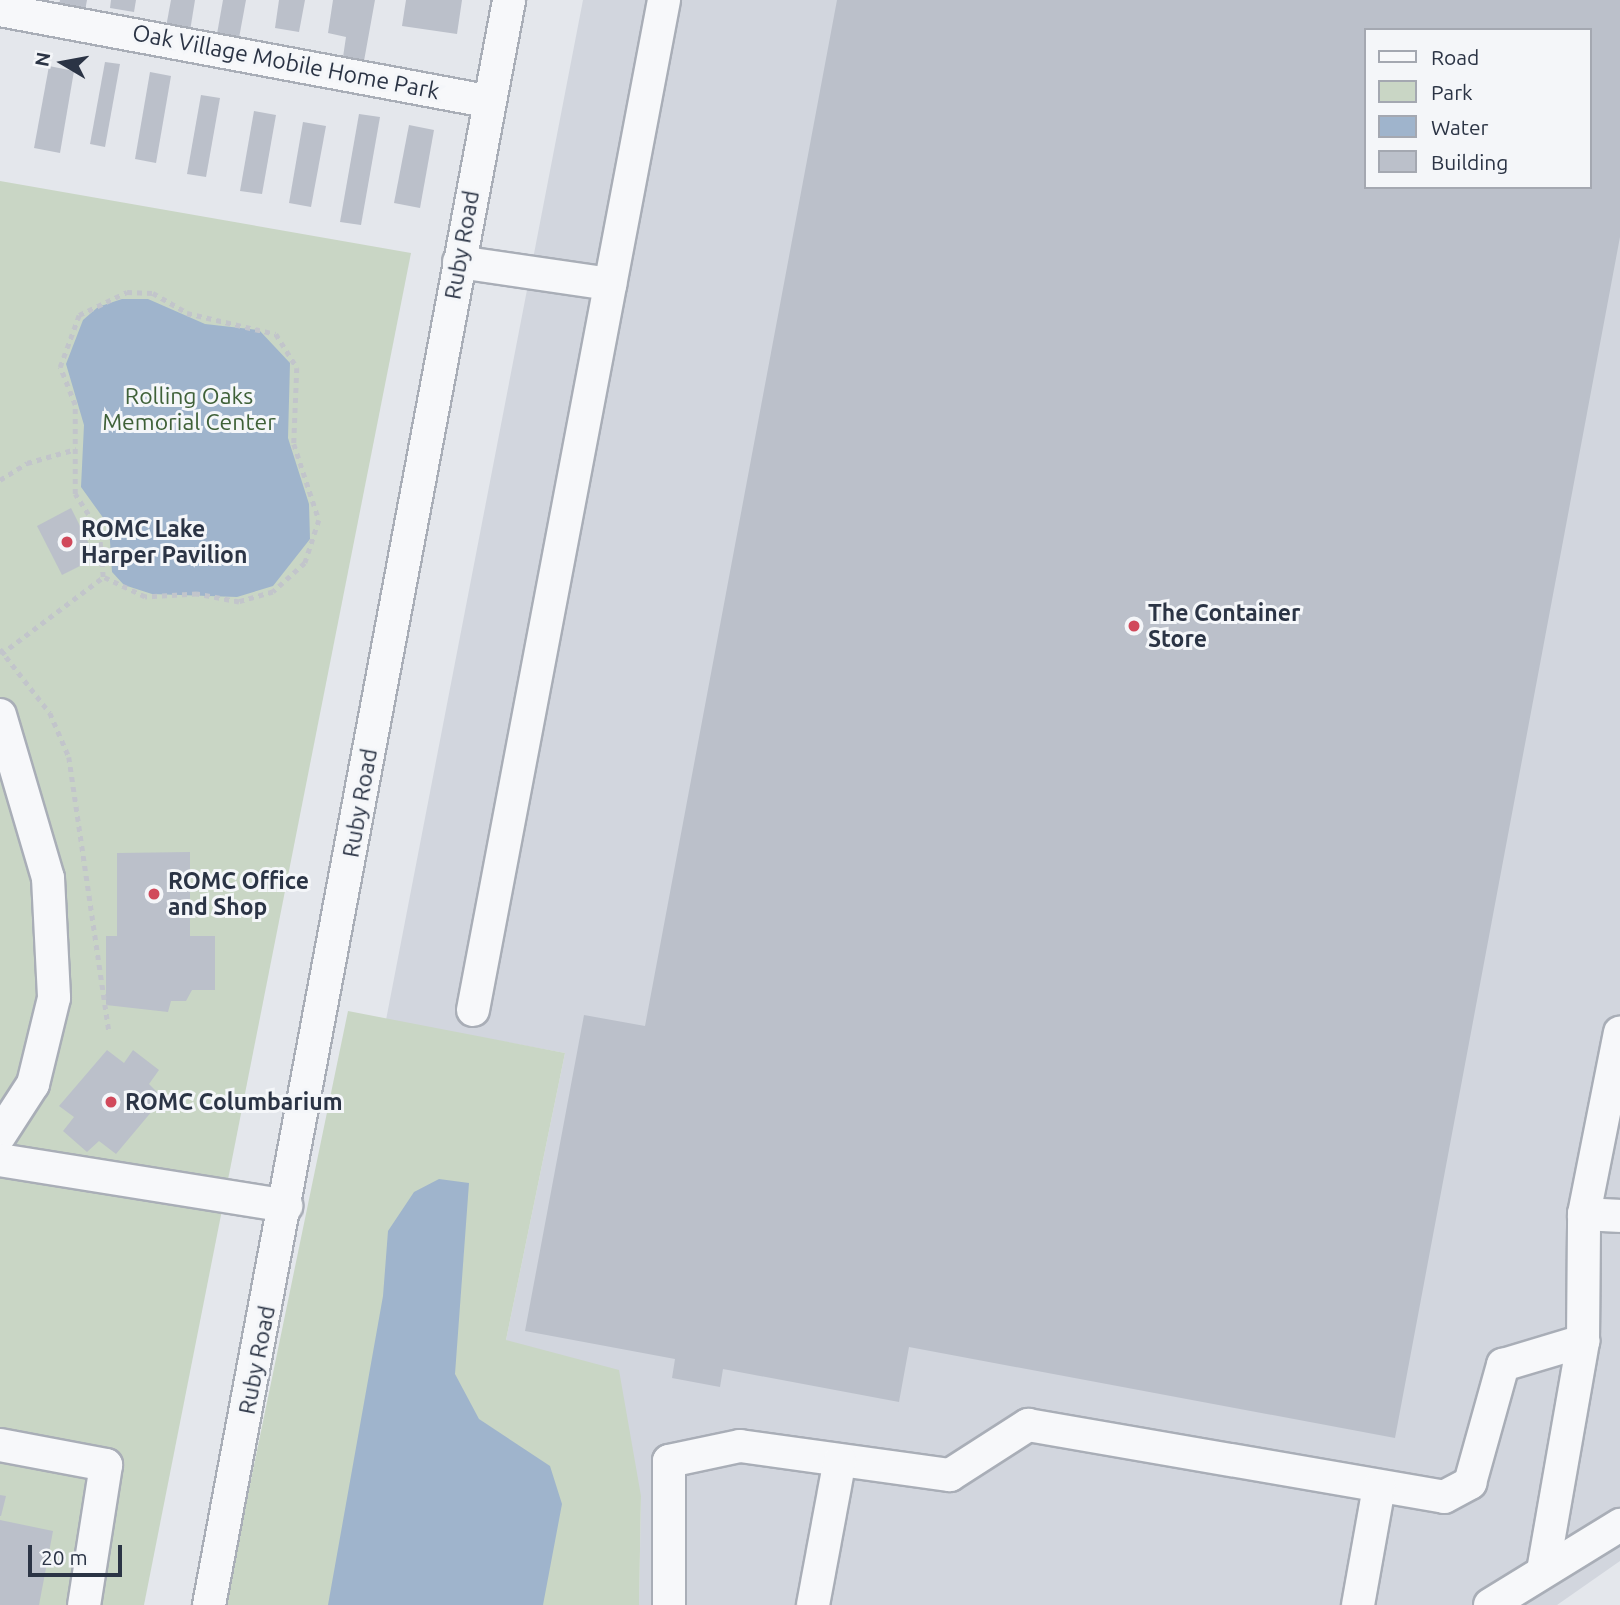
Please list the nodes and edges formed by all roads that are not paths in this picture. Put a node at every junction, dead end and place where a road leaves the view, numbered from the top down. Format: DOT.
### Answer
graph roads {
  1 [pos="509,0"];
  2 [pos="664,0"];
  3 [pos="0,10"];
  4 [pos="488,101"];
  5 [pos="459,262"];
  6 [pos="610,284"];
  7 [pos="0,715"];
  8 [pos="473,1010"];
  9 [pos="1620,1033"];
  10 [pos="0,1135"];
  11 [pos="0,1160"];
  12 [pos="286,1206"];
  13 [pos="1584,1214"];
  14 [pos="1620,1216"];
  15 [pos="1583,1340"];
  16 [pos="0,1445"];
  17 [pos="840,1460"];
  18 [pos="1380,1487"];
  19 [pos="1620,1525"];
  20 [pos="1543,1571"];
  21 [pos="84,1605"];
  22 [pos="209,1605"];
  23 [pos="669,1605"];
  24 [pos="813,1605"];
  25 [pos="1357,1605"];
  26 [pos="1490,1605"];
  1 -- 4 [label="street, Ruby Road"];
  2 -- 6 [label="street"];
  3 -- 4 [label="street, Oak Village Mobile Home Park"];
  4 -- 5 [label="street, Ruby Road"];
  5 -- 6 [label="street"];
  5 -- 12 [label="street, Ruby Road"];
  6 -- 8 [label="street"];
  7 -- 10 [label="street"];
  9 -- 13 [label="street"];
  11 -- 12 [label="street"];
  12 -- 22 [label="street, Ruby Road"];
  13 -- 14 [label="street"];
  13 -- 15 [label="street"];
  15 -- 18 [label="street"];
  15 -- 20 [label="street"];
  16 -- 21 [label="street"];
  17 -- 18 [label="street"];
  17 -- 23 [label="street"];
  17 -- 24 [label="street"];
  18 -- 25 [label="street"];
  19 -- 20 [label="street"];
  20 -- 26 [label="street"];
}
